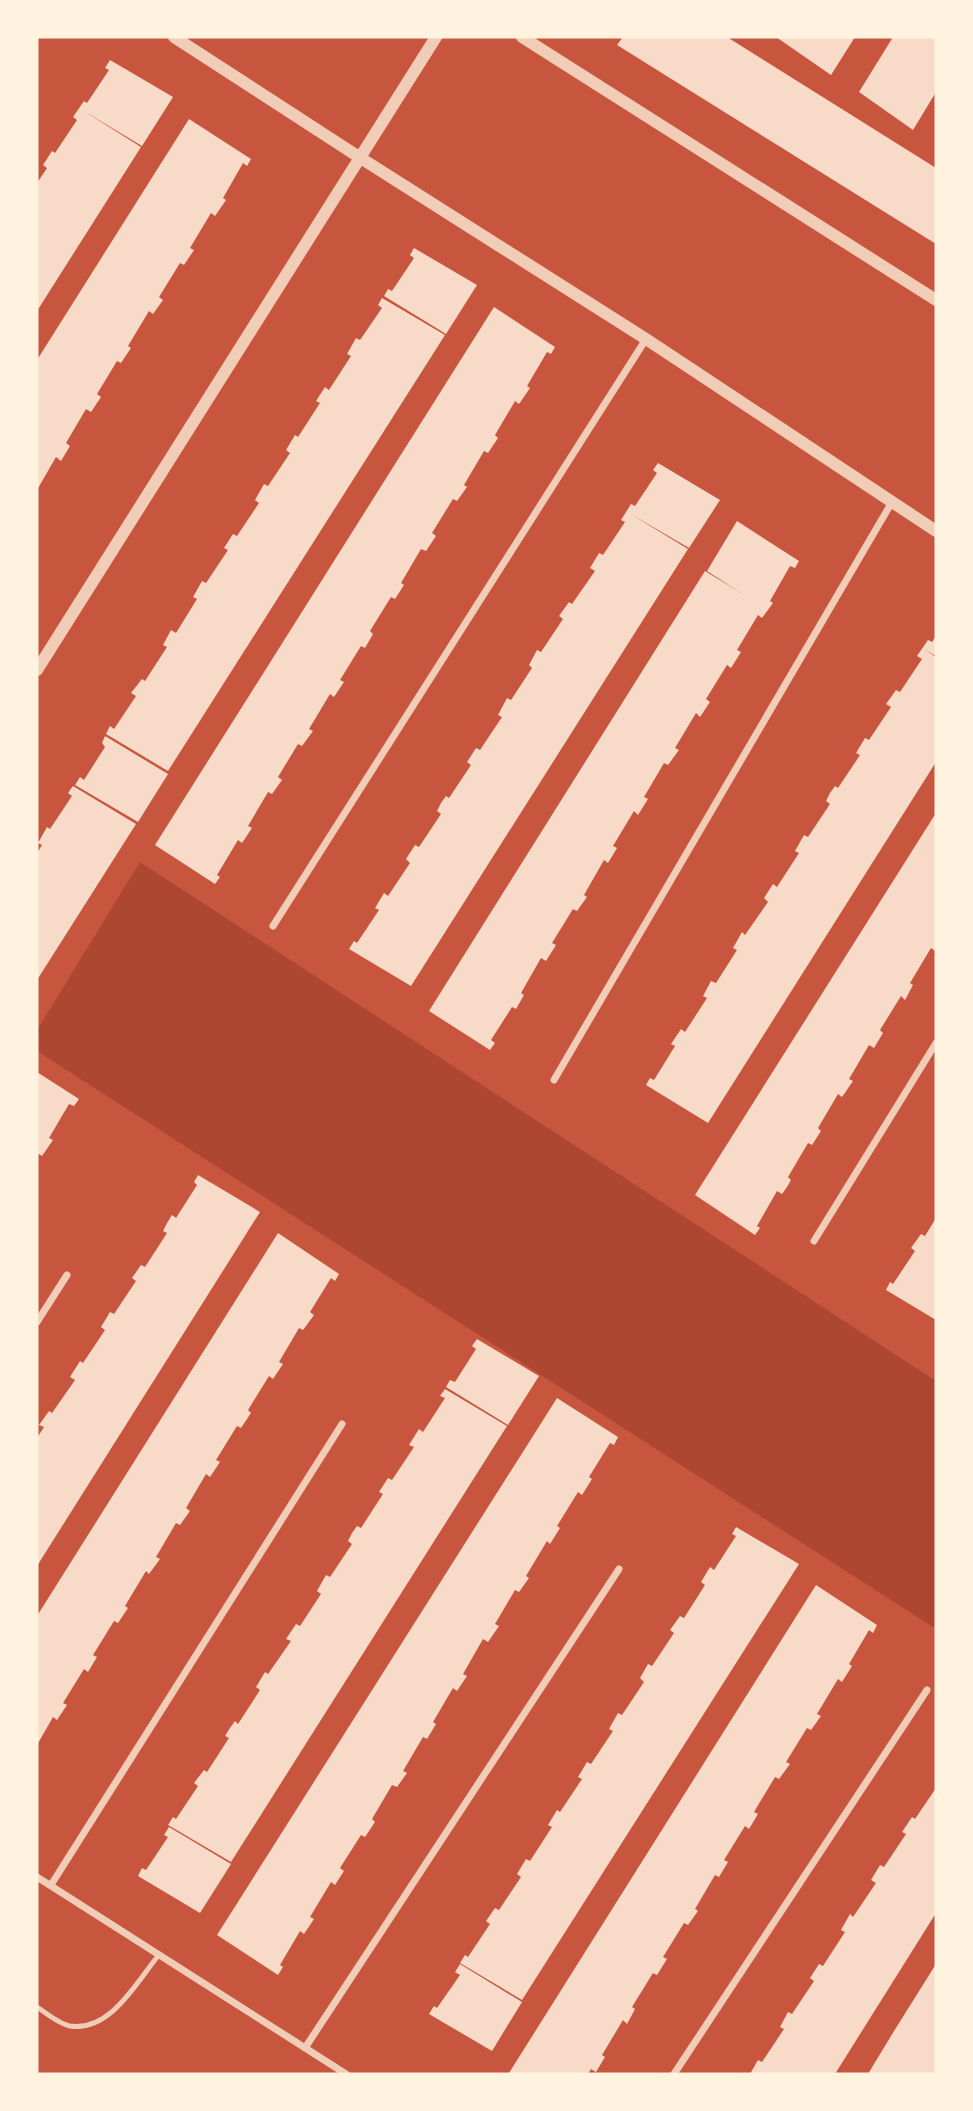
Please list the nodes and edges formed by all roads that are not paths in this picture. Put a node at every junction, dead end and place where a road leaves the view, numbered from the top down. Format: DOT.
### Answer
graph roads {
  1 [pos="174,37"];
  2 [pos="436,37"];
  3 [pos="522,37"];
  4 [pos="359,158"];
  5 [pos="936,300"];
  6 [pos="646,339"];
  7 [pos="892,502"];
  8 [pos="936,531"];
  9 [pos="37,670"];
  10 [pos="273,926"];
  11 [pos="936,1043"];
  12 [pos="554,1080"];
  13 [pos="814,1241"];
  14 [pos="67,1275"];
  15 [pos="37,1322"];
  16 [pos="342,1424"];
  17 [pos="619,1569"];
  18 [pos="927,1690"];
  19 [pos="37,1877"];
  20 [pos="51,1885"];
  21 [pos="158,1956"];
  22 [pos="37,2007"];
  23 [pos="305,2048"];
  24 [pos="346,2074"];
  25 [pos="674,2074"];
  1 -- 4 [label="street"];
  2 -- 4 [label="street"];
  3 -- 5 [label="street"];
  4 -- 6 [label="street"];
  4 -- 9 [label="street"];
  6 -- 7 [label="street"];
  6 -- 10 [label="street"];
  7 -- 8 [label="street"];
  7 -- 12 [label="street"];
  11 -- 13 [label="street"];
  14 -- 15 [label="street"];
  16 -- 20 [label="street"];
  17 -- 23 [label="street"];
  18 -- 25 [label="street"];
  19 -- 20 [label="street"];
  20 -- 21 [label="street"];
  21 -- 22 [label="lane"];
  21 -- 23 [label="street"];
  23 -- 24 [label="street"];
}
